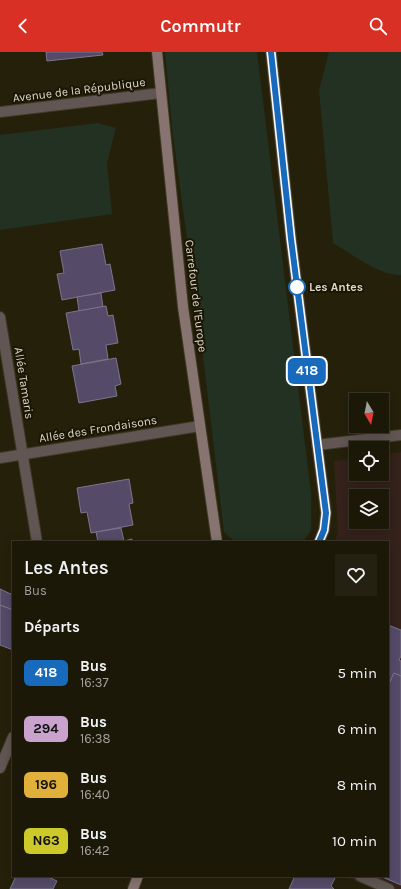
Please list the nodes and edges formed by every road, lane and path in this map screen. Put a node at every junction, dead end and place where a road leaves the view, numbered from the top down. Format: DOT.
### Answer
graph roads {
  1 [pos="156,52"];
  2 [pos="271,52"];
  3 [pos="160,93"];
  4 [pos="0,112"];
  5 [pos="0,317"];
  6 [pos="200,426"];
  7 [pos="401,434"];
  8 [pos="317,445"];
  9 [pos="23,454"];
  10 [pos="0,458"];
  11 [pos="37,541"];
  12 [pos="217,541"];
  13 [pos="319,541"];
  14 [pos="12,739"];
  15 [pos="0,768"];
  16 [pos="138,877"];
  17 [pos="362,877"];
  18 [pos="133,889"];
  19 [pos="389,889"];
  1 -- 3 [label="street, Carrefour de l'Europe"];
  2 -- 8 [label="street"];
  3 -- 4 [label="street, Avenue de la République"];
  3 -- 6 [label="street, Carrefour de l'Europe"];
  5 -- 9 [label="street, Allée Tamaris"];
  6 -- 9 [label="street, Allée des Frondaisons"];
  6 -- 12 [label="street, Carrefour de l'Europe"];
  7 -- 8 [label="street"];
  8 -- 13 [label="street"];
  9 -- 10 [label="street, Allée des Frondaisons"];
  9 -- 11 [label="street, Allée Tamaris"];
  14 -- 15 [label="street"];
  16 -- 18 [label="street"];
  17 -- 19 [label="street"];
}
